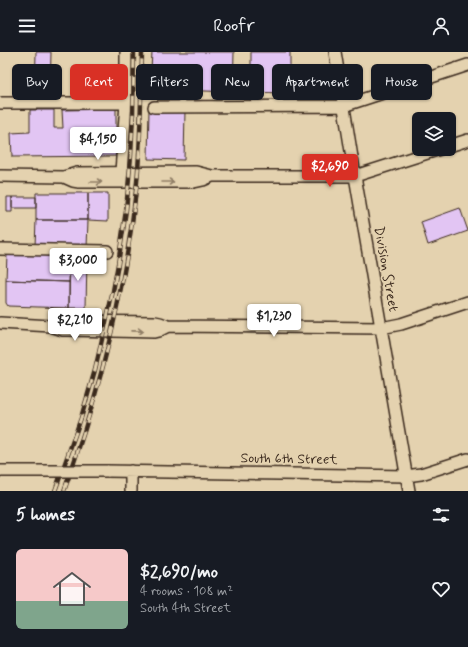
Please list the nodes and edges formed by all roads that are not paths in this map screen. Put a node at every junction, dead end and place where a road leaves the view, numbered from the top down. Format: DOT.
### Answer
graph roads {
  1 [pos="126,52"];
  2 [pos="334,52"];
  3 [pos="468,65"];
  4 [pos="0,103"];
  5 [pos="126,103"];
  6 [pos="344,106"];
  7 [pos="154,107"];
  8 [pos="468,140"];
  9 [pos="456,144"];
  10 [pos="418,156"];
  11 [pos="121,172"];
  12 [pos="0,176"];
  13 [pos="212,176"];
  14 [pos="355,176"];
  15 [pos="64,177"];
  16 [pos="0,249"];
  17 [pos="107,250"];
  18 [pos="468,302"];
  19 [pos="0,323"];
  20 [pos="51,326"];
  21 [pos="168,326"];
  22 [pos="380,328"];
  23 [pos="468,459"];
  24 [pos="0,471"];
  25 [pos="131,471"];
  26 [pos="406,476"];
  27 [pos="131,491"];
  28 [pos="409,491"];
  1 -- 5 [label="street"];
  2 -- 6 [label="street, Division Street"];
  3 -- 6 [label="street"];
  4 -- 5 [label="street"];
  5 -- 11 [label="street"];
  6 -- 7 [label="street"];
  6 -- 14 [label="street, Division Street"];
  8 -- 9 [label="street"];
  10 -- 14 [label="street"];
  11 -- 13 [label="street"];
  11 -- 15 [label="street"];
  12 -- 15 [label="street"];
  13 -- 14 [label="street"];
  15 -- 13 [label="street, one-way"];
  14 -- 22 [label="street, Division Street"];
  16 -- 17 [label="street"];
  18 -- 22 [label="street"];
  19 -- 20 [label="street"];
  20 -- 21 [label="street"];
  20 -- 21 [label="street, one-way"];
  21 -- 22 [label="street"];
  22 -- 26 [label="street, Division Street"];
  23 -- 26 [label="street, South 6th Street"];
  24 -- 25 [label="street, South 6th Street, bridge"];
  25 -- 26 [label="street, South 6th Street"];
  25 -- 27 [label="street"];
  26 -- 28 [label="street, Division Street"];
}
